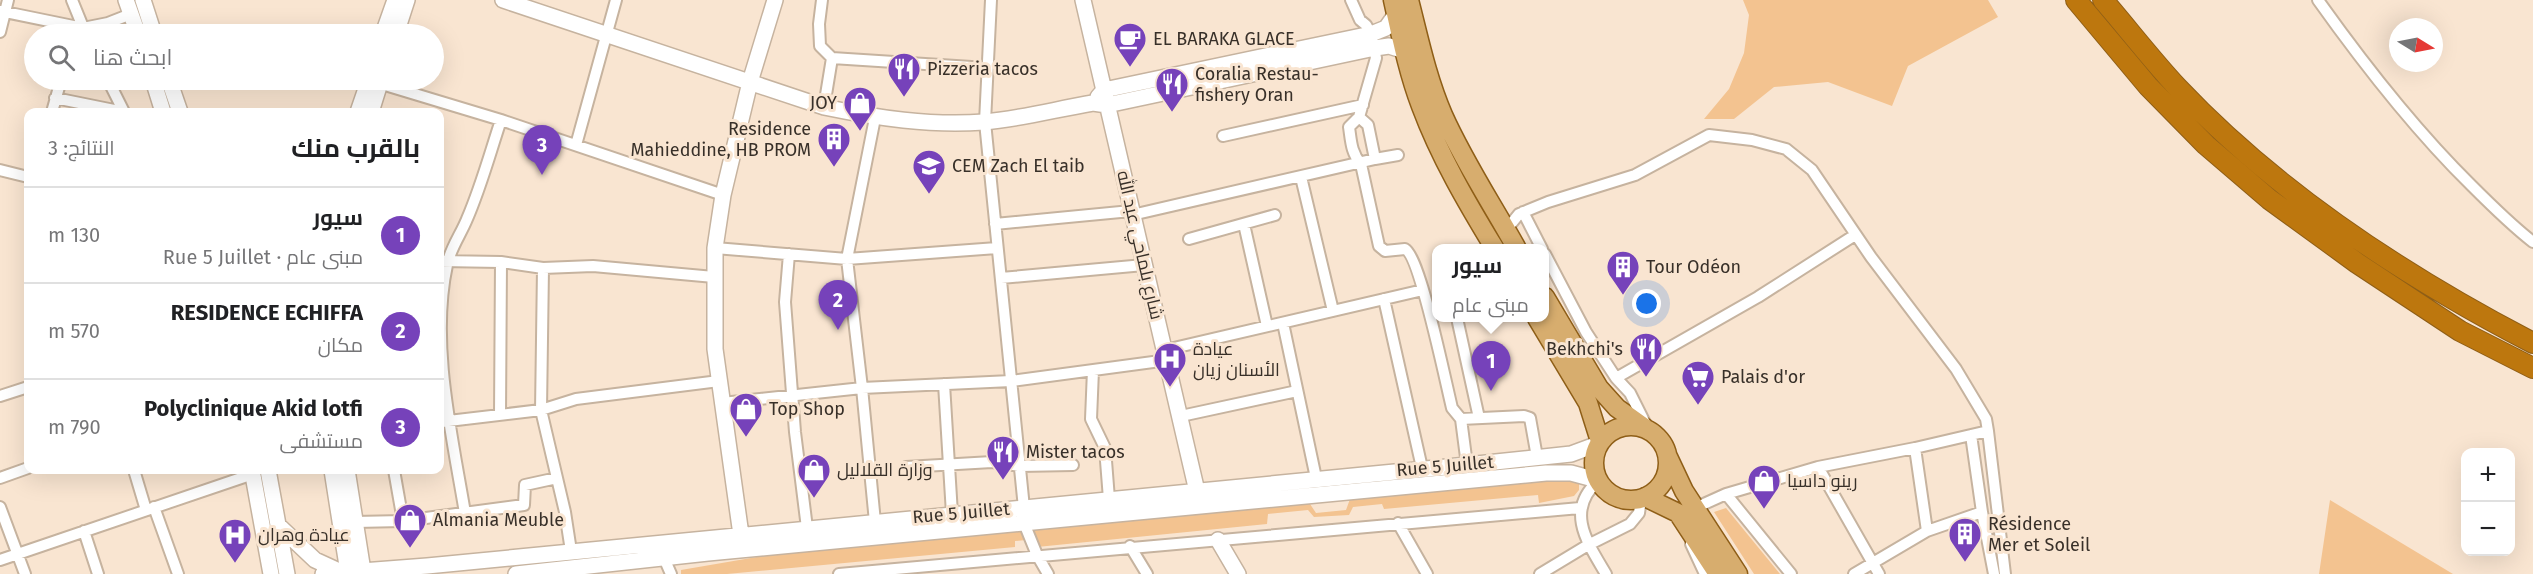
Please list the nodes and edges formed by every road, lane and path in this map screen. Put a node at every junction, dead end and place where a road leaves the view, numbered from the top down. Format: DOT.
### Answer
graph roads {
  1 [pos="8,0"];
  2 [pos="72,0"];
  3 [pos="143,0"];
  4 [pos="395,0"];
  5 [pos="407,0"];
  6 [pos="506,0"];
  7 [pos="616,0"];
  8 [pos="775,0"];
  9 [pos="822,0"];
  10 [pos="991,0"];
  11 [pos="1083,0"];
  12 [pos="1351,0"];
  13 [pos="1409,0"];
  14 [pos="2103,0"];
  15 [pos="2318,0"];
  16 [pos="2077,1"];
  17 [pos="129,7"];
  18 [pos="1394,7"];
  19 [pos="3,12"];
  20 [pos="51,24"];
  21 [pos="80,24"];
  22 [pos="105,24"];
  23 [pos="135,24"];
  24 [pos="151,24"];
  25 [pos="387,24"];
  26 [pos="399,24"];
  27 [pos="0,32"];
  28 [pos="605,34"];
  29 [pos="1373,41"];
  30 [pos="1405,51"];
  31 [pos="832,58"];
  32 [pos="987,68"];
  33 [pos="750,82"];
  34 [pos="58,90"];
  35 [pos="113,90"];
  36 [pos="156,90"];
  37 [pos="173,90"];
  38 [pos="370,90"];
  39 [pos="374,90"];
  40 [pos="404,90"];
  41 [pos="55,98"];
  42 [pos="1101,99"];
  43 [pos="1363,105"];
  44 [pos="824,107"];
  45 [pos="53,108"];
  46 [pos="104,108"];
  47 [pos="122,108"];
  48 [pos="163,108"];
  49 [pos="179,108"];
  50 [pos="360,108"];
  51 [pos="372,108"];
  52 [pos="1359,117"];
  53 [pos="874,118"];
  54 [pos="501,120"];
  55 [pos="985,122"];
  56 [pos="1223,136"];
  57 [pos="576,144"];
  58 [pos="1398,156"];
  59 [pos="1375,159"];
  60 [pos="1361,164"];
  61 [pos="0,170"];
  62 [pos="24,176"];
  63 [pos="1300,177"];
  64 [pos="723,195"];
  65 [pos="1523,212"];
  66 [pos="1131,213"];
  67 [pos="1275,215"];
  68 [pos="995,224"];
  69 [pos="1244,224"];
  70 [pos="1506,230"];
  71 [pos="1856,235"];
  72 [pos="1188,239"];
  73 [pos="2533,242"];
  74 [pos="1492,244"];
  75 [pos="1514,244"];
  76 [pos="1539,244"];
  77 [pos="716,248"];
  78 [pos="997,248"];
  79 [pos="789,254"];
  80 [pos="847,260"];
  81 [pos="444,261"];
  82 [pos="501,262"];
  83 [pos="1549,262"];
  84 [pos="1144,265"];
  85 [pos="543,268"];
  86 [pos="714,277"];
  87 [pos="1001,278"];
  88 [pos="1423,290"];
  89 [pos="1384,299"];
  90 [pos="1432,304"];
  91 [pos="1549,304"];
  92 [pos="1333,311"];
  93 [pos="1435,322"];
  94 [pos="1458,322"];
  95 [pos="1539,322"];
  96 [pos="1283,323"];
  97 [pos="1267,326"];
  98 [pos="2533,344"];
  99 [pos="1166,355"];
  100 [pos="2533,368"];
  101 [pos="1093,370"];
  102 [pos="1616,378"];
  103 [pos="719,381"];
  104 [pos="1011,381"];
  105 [pos="444,384"];
  106 [pos="944,384"];
  107 [pos="24,388"];
  108 [pos="862,388"];
  109 [pos="1297,392"];
  110 [pos="0,396"];
  111 [pos="792,396"];
  112 [pos="722,403"];
  113 [pos="541,411"];
  114 [pos="500,414"];
  115 [pos="1181,416"];
  116 [pos="1479,418"];
  117 [pos="1461,419"];
  118 [pos="444,422"];
  119 [pos="1649,430"];
  120 [pos="1988,431"];
  121 [pos="1971,435"];
  122 [pos="1599,443"];
  123 [pos="1915,448"];
  124 [pos="1667,455"];
  125 [pos="1537,457"];
  126 [pos="949,464"];
  127 [pos="1020,465"];
  128 [pos="1073,465"];
  129 [pos="1467,465"];
  130 [pos="906,467"];
  131 [pos="1818,467"];
  132 [pos="1422,468"];
  133 [pos="24,469"];
  134 [pos="136,474"];
  135 [pos="249,474"];
  136 [pos="257,474"];
  137 [pos="258,474"];
  138 [pos="333,474"];
  139 [pos="348,474"];
  140 [pos="395,474"];
  141 [pos="0,478"];
  142 [pos="557,478"];
  143 [pos="1316,478"];
  144 [pos="1598,481"];
  145 [pos="1197,490"];
  146 [pos="1726,494"];
  147 [pos="1643,498"];
  148 [pos="1109,499"];
  149 [pos="1200,506"];
  150 [pos="0,507"];
  151 [pos="1580,508"];
  152 [pos="1695,508"];
  153 [pos="150,509"];
  154 [pos="1982,512"];
  155 [pos="465,513"];
  156 [pos="952,514"];
  157 [pos="1024,516"];
  158 [pos="402,521"];
  159 [pos="355,522"];
  160 [pos="874,522"];
  161 [pos="1398,523"];
  162 [pos="278,525"];
  163 [pos="807,528"];
  164 [pos="1690,529"];
  165 [pos="84,531"];
  166 [pos="1927,531"];
  167 [pos="1218,540"];
  168 [pos="742,542"];
  169 [pos="1588,545"];
  170 [pos="1130,546"];
  171 [pos="571,551"];
  172 [pos="17,554"];
  173 [pos="1037,555"];
  174 [pos="664,558"];
  175 [pos="0,560"];
  176 [pos="1873,563"];
  177 [pos="351,572"];
  178 [pos="868,573"];
  179 [pos="25,574"];
  180 [pos="98,574"];
  181 [pos="178,574"];
  182 [pos="272,574"];
  183 [pos="287,574"];
  184 [pos="323,574"];
  185 [pos="516,574"];
  186 [pos="671,574"];
  187 [pos="839,574"];
  188 [pos="1048,574"];
  189 [pos="1147,574"];
  190 [pos="1238,574"];
  191 [pos="1427,574"];
  192 [pos="1540,574"];
  193 [pos="1606,574"];
  194 [pos="1706,574"];
  195 [pos="1718,574"];
  196 [pos="1738,574"];
  197 [pos="1791,574"];
  198 [pos="1854,574"];
  199 [pos="1879,574"];
  200 [pos="1994,574"];
  201 [pos="2005,574"];
  1 -- 19 [label="street"];
  2 -- 21 [label="street"];
  3 -- 24 [label="main road"];
  4 -- 25 [label="main road"];
  5 -- 26 [label="main road"];
  6 -- 28 [label="main road"];
  7 -- 28 [label="street"];
  8 -- 33 [label="main road"];
  9 -- 31 [label="street"];
  10 -- 32 [label="street"];
  11 -- 42 [label="main road, شارع بلماحي عبد الله"];
  12 -- 29 [label="street"];
  13 -- 70 [label="main road"];
  14 -- 98 [label="highway"];
  15 -- 73 [label="street"];
  16 -- 100 [label="highway"];
  17 -- 22 [label="street"];
  17 -- 23 [label="main road"];
  18 -- 29 [label="main road"];
  18 -- 30 [label="main road"];
  19 -- 20 [label="street"];
  19 -- 27 [label="street"];
  28 -- 33 [label="main road"];
  28 -- 57 [label="street"];
  29 -- 30 [label="main road"];
  29 -- 42 [label="main road"];
  29 -- 43 [label="street"];
  30 -- 74 [label="main road"];
  31 -- 32 [label="street"];
  31 -- 44 [label="street"];
  32 -- 55 [label="street"];
  33 -- 44 [label="main road"];
  33 -- 64 [label="main road"];
  34 -- 41 [label="street"];
  35 -- 47 [label="street"];
  36 -- 48 [label="main road"];
  37 -- 49 [label="main road"];
  38 -- 50 [label="main road"];
  39 -- 51 [label="main road"];
  40 -- 54 [label="street"];
  41 -- 45 [label="street"];
  41 -- 46 [label="street"];
  42 -- 55 [label="main road"];
  42 -- 66 [label="main road, شارع بلماحي عبد الله"];
  43 -- 52 [label="street"];
  43 -- 56 [label="street"];
  44 -- 53 [label="main road"];
  52 -- 59 [label="street"];
  52 -- 60 [label="street"];
  53 -- 55 [label="main road"];
  53 -- 80 [label="street"];
  54 -- 57 [label="street"];
  54 -- 81 [label="street"];
  55 -- 68 [label="street"];
  57 -- 64 [label="street"];
  58 -- 59 [label="street"];
  59 -- 60 [label="street"];
  60 -- 63 [label="street"];
  60 -- 88 [label="street"];
  61 -- 62 [label="street"];
  63 -- 66 [label="street"];
  63 -- 92 [label="street"];
  64 -- 77 [label="main road"];
  65 -- 70 [label="street"];
  65 -- 71 [label="street"];
  65 -- 76 [label="street"];
  66 -- 68 [label="street"];
  66 -- 84 [label="main road, شارع بلماحي عبد الله"];
  67 -- 69 [label="street"];
  68 -- 78 [label="street"];
  69 -- 72 [label="street"];
  69 -- 97 [label="street"];
  70 -- 75 [label="main road"];
  71 -- 102 [label="street"];
  71 -- 120 [label="street"];
  77 -- 79 [label="street"];
  77 -- 86 [label="main road"];
  78 -- 80 [label="street"];
  78 -- 87 [label="street"];
  79 -- 80 [label="street"];
  79 -- 111 [label="street"];
  80 -- 108 [label="street"];
  81 -- 82 [label="street"];
  82 -- 85 [label="street"];
  82 -- 114 [label="street"];
  83 -- 102 [label="street"];
  84 -- 87 [label="street"];
  84 -- 99 [label="main road, شارع بلماحي عبد الله"];
  85 -- 86 [label="street"];
  85 -- 113 [label="street"];
  86 -- 103 [label="main road"];
  87 -- 104 [label="street"];
  88 -- 89 [label="street"];
  88 -- 90 [label="street"];
  89 -- 92 [label="street"];
  89 -- 132 [label="street"];
  91 -- 119 [label="main road"];
  92 -- 96 [label="street"];
  93 -- 117 [label="street"];
  94 -- 116 [label="street"];
  95 -- 122 [label="main road"];
  96 -- 97 [label="street"];
  96 -- 109 [label="street"];
  97 -- 99 [label="street"];
  99 -- 101 [label="street"];
  99 -- 115 [label="main road, شارع بلماحي عبد الله"];
  101 -- 104 [label="street"];
  101 -- 148 [label="street"];
  102 -- 119 [label="street"];
  103 -- 112 [label="main road"];
  103 -- 113 [label="street"];
  104 -- 106 [label="street"];
  104 -- 127 [label="street"];
  105 -- 118 [label="street"];
  106 -- 108 [label="street"];
  106 -- 126 [label="street"];
  107 -- 110 [label="street"];
  108 -- 111 [label="street"];
  108 -- 160 [label="street"];
  109 -- 115 [label="street"];
  109 -- 143 [label="street"];
  111 -- 112 [label="street"];
  111 -- 163 [label="street"];
  112 -- 168 [label="main road"];
  113 -- 114 [label="street"];
  113 -- 142 [label="street"];
  114 -- 118 [label="street"];
  115 -- 145 [label="main road, شارع بلماحي عبد الله"];
  116 -- 117 [label="street"];
  116 -- 125 [label="street"];
  117 -- 129 [label="street"];
  118 -- 155 [label="street"];
  119 -- 122 [label="main road"];
  119 -- 124 [label="main road"];
  120 -- 121 [label="street"];
  120 -- 201 [label="street"];
  121 -- 123 [label="street"];
  121 -- 154 [label="street"];
  122 -- 125 [label="main road, Rue 5 Juillet"];
  122 -- 144 [label="main road"];
  123 -- 131 [label="street"];
  123 -- 166 [label="street"];
  124 -- 147 [label="main road"];
  124 -- 152 [label="main road"];
  125 -- 129 [label="main road, Rue 5 Juillet"];
  126 -- 127 [label="street"];
  126 -- 130 [label="street"];
  126 -- 156 [label="street"];
  127 -- 128 [label="street"];
  127 -- 157 [label="street"];
  129 -- 132 [label="main road, Rue 5 Juillet"];
  131 -- 146 [label="street"];
  131 -- 176 [label="street"];
  132 -- 143 [label="main road, Rue 5 Juillet"];
  133 -- 141 [label="street"];
  134 -- 153 [label="street"];
  135 -- 153 [label="street"];
  136 -- 182 [label="main road"];
  137 -- 162 [label="main road"];
  138 -- 177 [label="main road"];
  139 -- 159 [label="main road"];
  140 -- 158 [label="street"];
  142 -- 155 [label="street"];
  142 -- 171 [label="street"];
  143 -- 145 [label="main road, Rue 5 Juillet"];
  144 -- 147 [label="main road"];
  144 -- 149 [label="main road, Rue 5 Juillet"];
  144 -- 151 [label="street"];
  145 -- 148 [label="main road, Rue 5 Juillet"];
  145 -- 149 [label="main road, شارع بلماحي عبد الله"];
  146 -- 152 [label="street"];
  146 -- 197 [label="street"];
  147 -- 164 [label="main road"];
  147 -- 169 [label="street"];
  148 -- 157 [label="main road, Rue 5 Juillet"];
  149 -- 157 [label="main road, Rue 5 Juillet"];
  150 -- 172 [label="street"];
  151 -- 161 [label="street"];
  151 -- 169 [label="street"];
  152 -- 196 [label="main road"];
  153 -- 165 [label="street"];
  153 -- 181 [label="street"];
  154 -- 166 [label="street"];
  154 -- 200 [label="street"];
  155 -- 158 [label="street"];
  156 -- 157 [label="main road, Rue 5 Juillet"];
  156 -- 160 [label="main road, Rue 5 Juillet"];
  157 -- 168 [label="main road, Rue 5 Juillet"];
  157 -- 173 [label="street"];
  158 -- 159 [label="street"];
  159 -- 177 [label="main road"];
  160 -- 163 [label="main road, Rue 5 Juillet"];
  161 -- 167 [label="street"];
  161 -- 191 [label="street"];
  162 -- 177 [label="main road"];
  162 -- 183 [label="main road"];
  163 -- 168 [label="main road, Rue 5 Juillet"];
  164 -- 194 [label="street"];
  164 -- 195 [label="main road"];
  165 -- 172 [label="street"];
  165 -- 180 [label="street"];
  166 -- 176 [label="street"];
  167 -- 170 [label="street"];
  167 -- 190 [label="main road"];
  168 -- 171 [label="main road, Rue 5 Juillet"];
  168 -- 174 [label="main road, Rue 5 Juillet"];
  169 -- 192 [label="street"];
  169 -- 193 [label="street"];
  170 -- 173 [label="street"];
  170 -- 189 [label="street"];
  171 -- 177 [label="main road, Rue 5 Juillet"];
  172 -- 175 [label="street"];
  172 -- 179 [label="street"];
  173 -- 178 [label="street"];
  173 -- 188 [label="street"];
  174 -- 185 [label="main road, Rue 5 Juillet"];
  174 -- 186 [label="street"];
  176 -- 198 [label="street"];
  176 -- 199 [label="street"];
  177 -- 184 [label="main road, Rue 5 Juillet"];
  178 -- 187 [label="street"];
}
